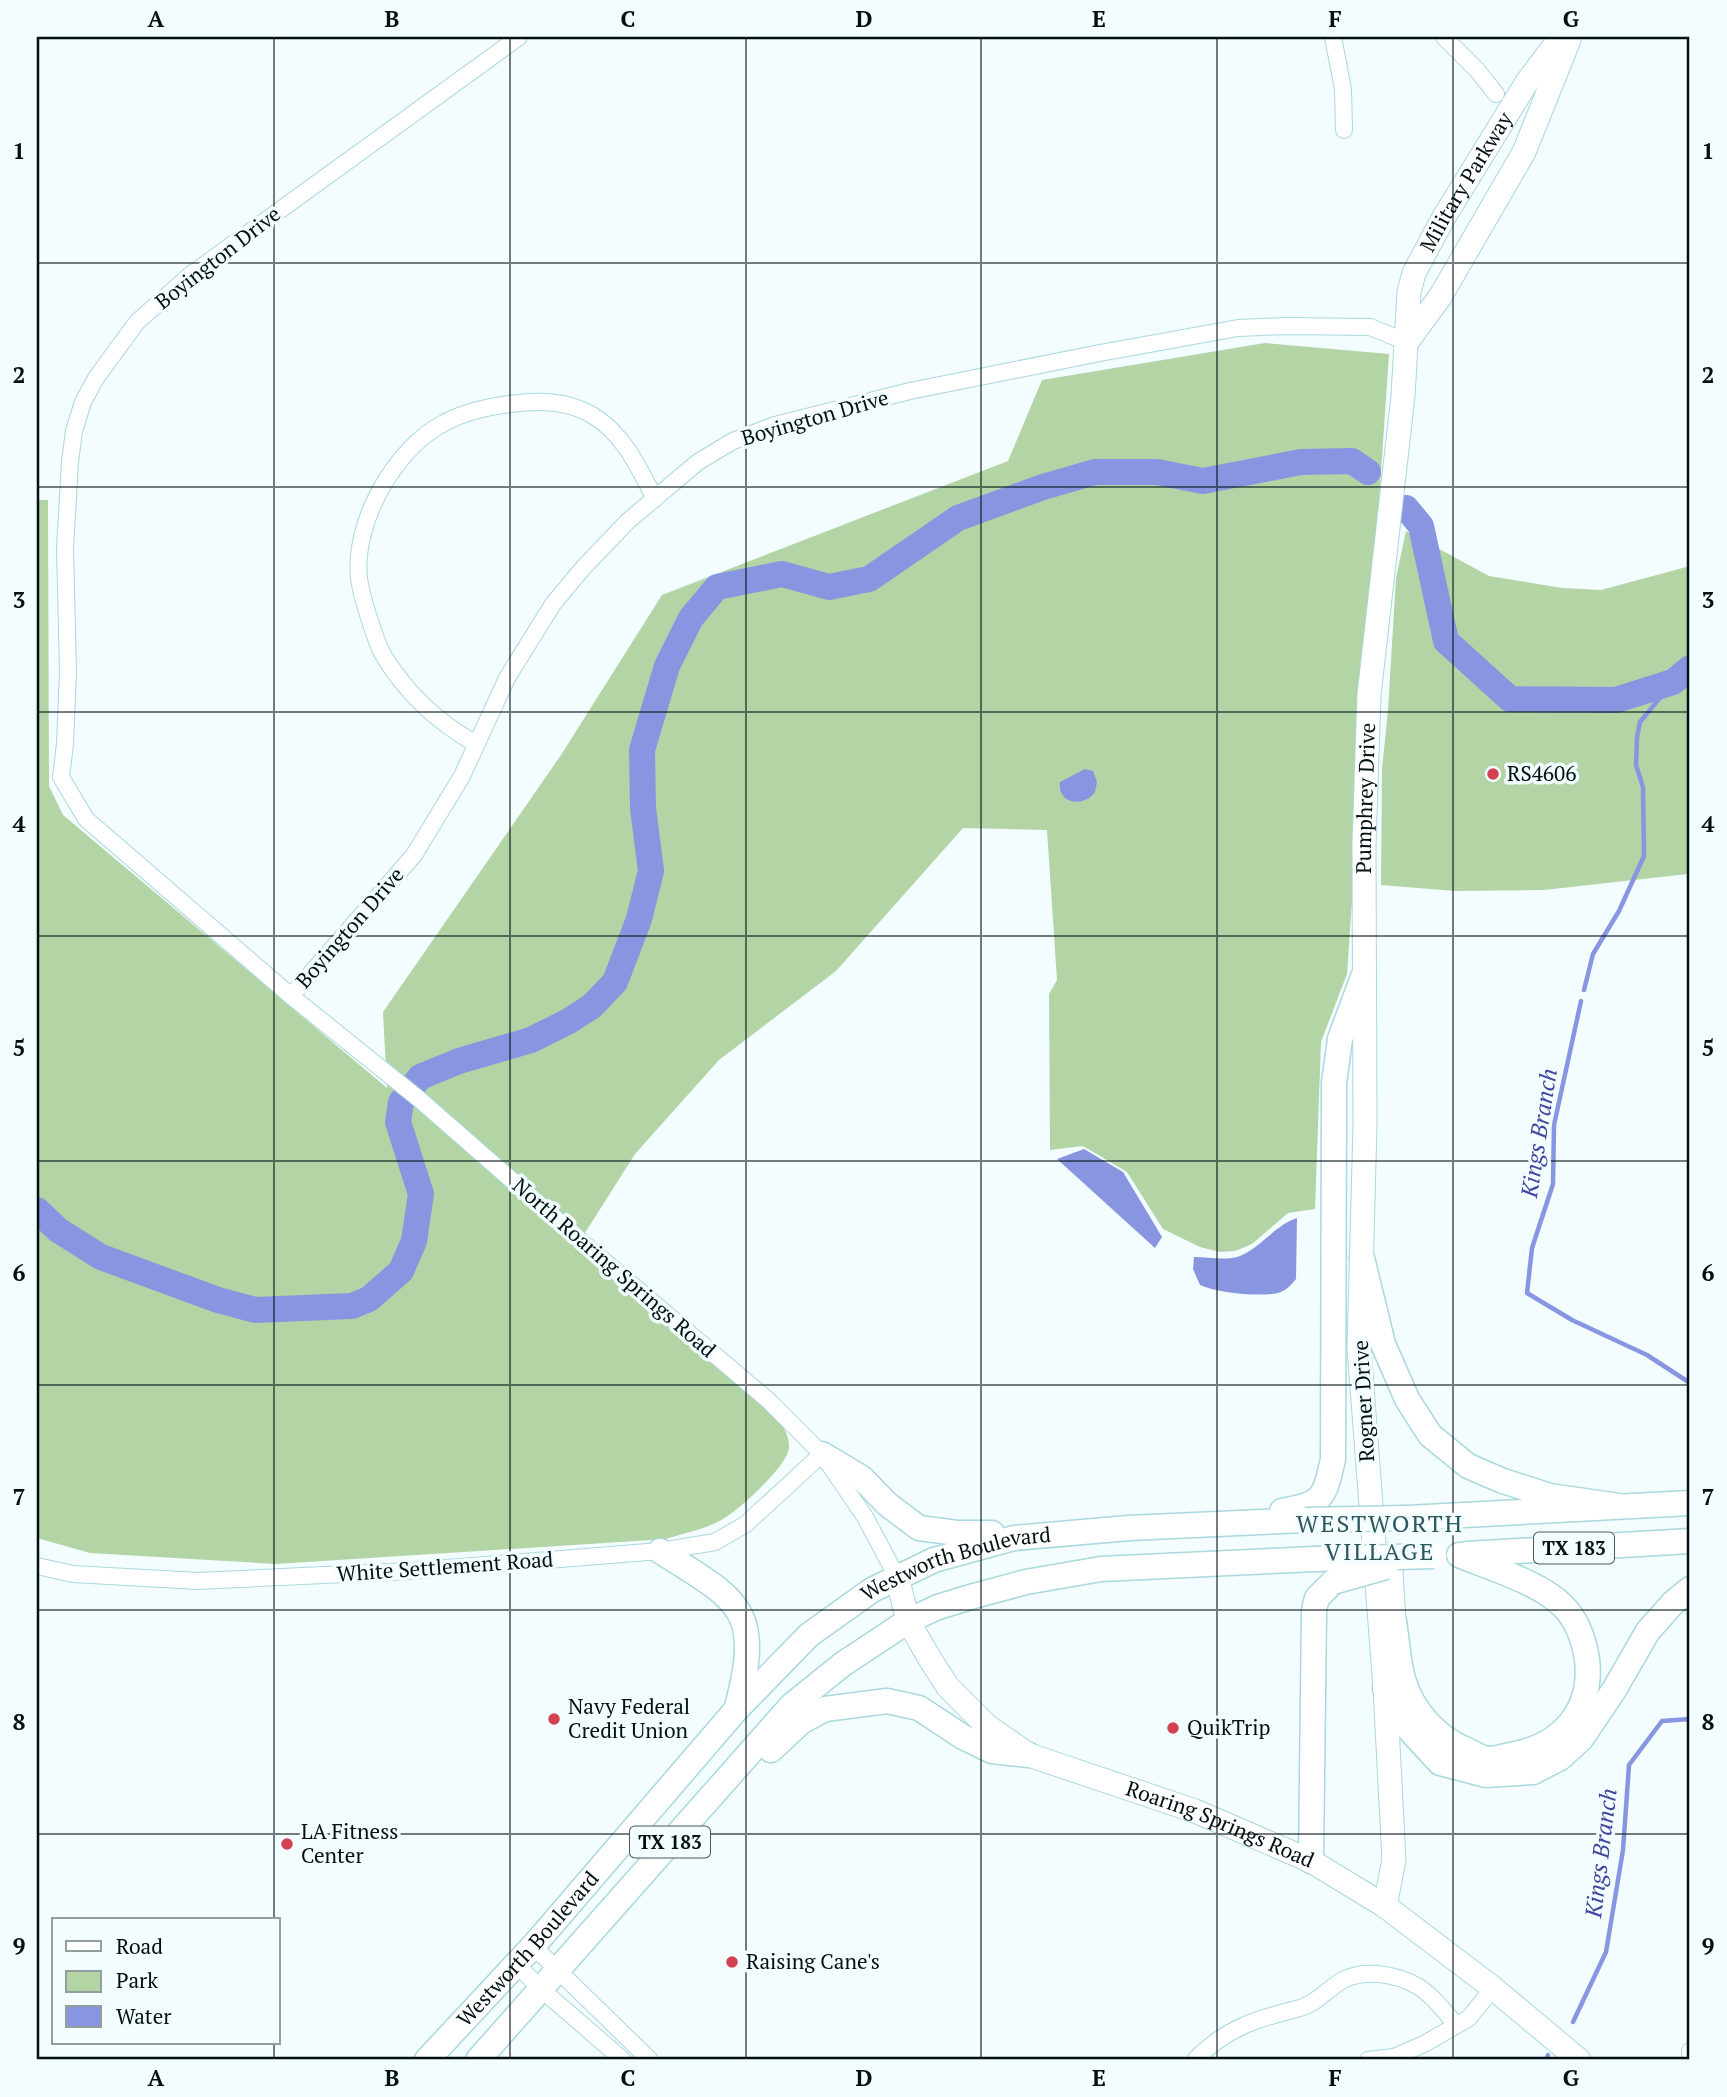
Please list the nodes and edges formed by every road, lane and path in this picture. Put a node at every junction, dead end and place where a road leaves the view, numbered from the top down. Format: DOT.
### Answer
graph roads {
  1 [pos="519,37"];
  2 [pos="1333,37"];
  3 [pos="1444,37"];
  4 [pos="1561,37"];
  5 [pos="1569,37"];
  6 [pos="1496,94"];
  7 [pos="1344,130"];
  8 [pos="1407,342"];
  9 [pos="655,499"];
  10 [pos="476,744"];
  11 [pos="1363,976"];
  12 [pos="291,996"];
  13 [pos="1362,1258"];
  14 [pos="822,1454"];
  15 [pos="1690,1503"];
  16 [pos="1619,1506"];
  17 [pos="1210,1523"];
  18 [pos="1100,1530"];
  19 [pos="1052,1533"];
  20 [pos="1690,1541"];
  21 [pos="660,1551"];
  22 [pos="1446,1555"];
  23 [pos="37,1566"];
  24 [pos="1101,1569"];
  25 [pos="897,1577"];
  26 [pos="1690,1589"];
  27 [pos="908,1621"];
  28 [pos="1394,1622"];
  29 [pos="1385,1688"];
  30 [pos="736,1710"];
  31 [pos="1029,1755"];
  32 [pos="694,1816"];
  33 [pos="1311,1861"];
  34 [pos="1385,1906"];
  35 [pos="524,1955"];
  36 [pos="549,1980"];
  37 [pos="1493,1988"];
  38 [pos="1457,2025"];
  39 [pos="427,2060"];
  40 [pos="478,2060"];
  41 [pos="623,2060"];
  42 [pos="650,2060"];
  43 [pos="1195,2060"];
  44 [pos="1368,2060"];
  45 [pos="1580,2060"];
  1 -- 12 [label="street, Boyington Drive"];
  2 -- 7 [label="street"];
  3 -- 6 [label="street"];
  4 -- 8 [label="street, Military Parkway"];
  5 -- 8 [label="street, Military Parkway"];
  5 -- 8 [label="street, Military Parkway"];
  8 -- 9 [label="street, Boyington Drive"];
  8 -- 11 [label="street, Pumphrey Drive"];
  9 -- 10 [label="street, Boyington Drive"];
  9 -- 10 [label="street"];
  10 -- 12 [label="street, Boyington Drive"];
  11 -- 13 [label="street, Pumphrey Drive"];
  11 -- 17 [label="main road"];
  12 -- 14 [label="street, North Roaring Springs Road"];
  13 -- 16 [label="main road"];
  13 -- 28 [label="street, Rogner Drive"];
  13 -- 29 [label="street, Rogner Drive"];
  14 -- 19 [label="main road"];
  14 -- 21 [label="street, White Settlement Road"];
  14 -- 25 [label="street, North Roaring Springs Road"];
  15 -- 16 [label="main road, Westworth Boulevard / TX 183"];
  16 -- 17 [label="main road, Westworth Boulevard / TX 183, bridge"];
  17 -- 18 [label="main road, Westworth Boulevard / TX 183"];
  18 -- 19 [label="main road, Westworth Boulevard / TX 183"];
  18 -- 24 [label="main road"];
  19 -- 25 [label="main road, Westworth Boulevard / TX 183"];
  20 -- 22 [label="main road, Westworth Boulevard / TX 183"];
  21 -- 23 [label="street, White Settlement Road"];
  21 -- 30 [label="main road"];
  22 -- 24 [label="main road, Westworth Boulevard / TX 183, bridge"];
  22 -- 28 [label="main road"];
  22 -- 33 [label="main road, bridge"];
  24 -- 27 [label="main road, Westworth Boulevard / TX 183"];
  25 -- 27 [label="street, Roaring Springs Road"];
  25 -- 30 [label="main road, Westworth Boulevard / TX 183"];
  26 -- 29 [label="main road"];
  27 -- 31 [label="street, Roaring Springs Road"];
  27 -- 32 [label="main road, Westworth Boulevard / TX 183"];
  29 -- 34 [label="street, Rogner Drive"];
  30 -- 35 [label="main road, Westworth Boulevard / TX 183"];
  31 -- 32 [label="main road"];
  31 -- 33 [label="street, Roaring Springs Road"];
  32 -- 36 [label="main road, Westworth Boulevard / TX 183"];
  33 -- 34 [label="street, Roaring Springs Road"];
  34 -- 37 [label="street, Roaring Springs Road"];
  35 -- 36 [label="street"];
  35 -- 36 [label="street"];
  35 -- 39 [label="main road, Westworth Boulevard / TX 183"];
  36 -- 40 [label="main road, Westworth Boulevard / TX 183"];
  36 -- 41 [label="street"];
  36 -- 42 [label="street"];
  37 -- 38 [label="street"];
  37 -- 45 [label="street, Roaring Springs Road"];
  38 -- 43 [label="street"];
  38 -- 44 [label="street"];
}
